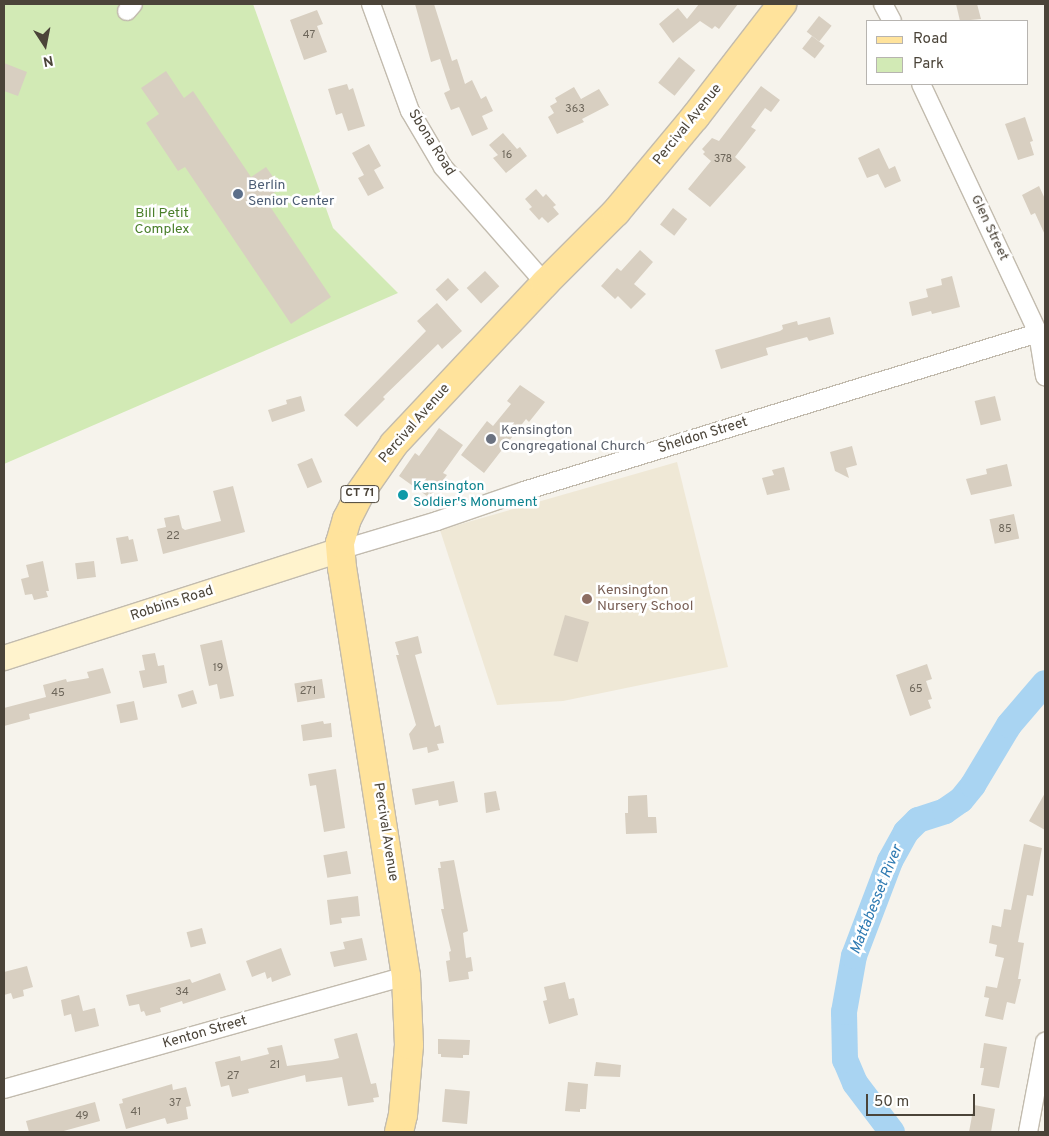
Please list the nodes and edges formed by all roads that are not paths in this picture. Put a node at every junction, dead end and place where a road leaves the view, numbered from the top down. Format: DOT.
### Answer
graph roads {
  1 [pos="371,4"];
  2 [pos="782,4"];
  3 [pos="883,4"];
  4 [pos="891,20"];
  5 [pos="921,85"];
  6 [pos="545,284"];
  7 [pos="1038,333"];
  8 [pos="1045,376"];
  9 [pos="340,550"];
  10 [pos="4,658"];
  11 [pos="406,976"];
  12 [pos="1045,1042"];
  13 [pos="4,1089"];
  14 [pos="399,1132"];
  15 [pos="1028,1132"];
  1 -- 6 [label="street, Sbona Road"];
  2 -- 6 [label="main road, Percival Avenue / CT 71"];
  3 -- 4 [label="street"];
  5 -- 7 [label="street, Glen Street"];
  6 -- 9 [label="main road, Percival Avenue / CT 71"];
  7 -- 8 [label="street, Glen Street"];
  7 -- 9 [label="street, Sheldon Street"];
  9 -- 10 [label="street, Robbins Road"];
  9 -- 11 [label="main road, Percival Avenue / CT 71"];
  11 -- 13 [label="street, Kenton Street"];
  11 -- 14 [label="main road, Percival Avenue / CT 71"];
  12 -- 15 [label="street"];
}
